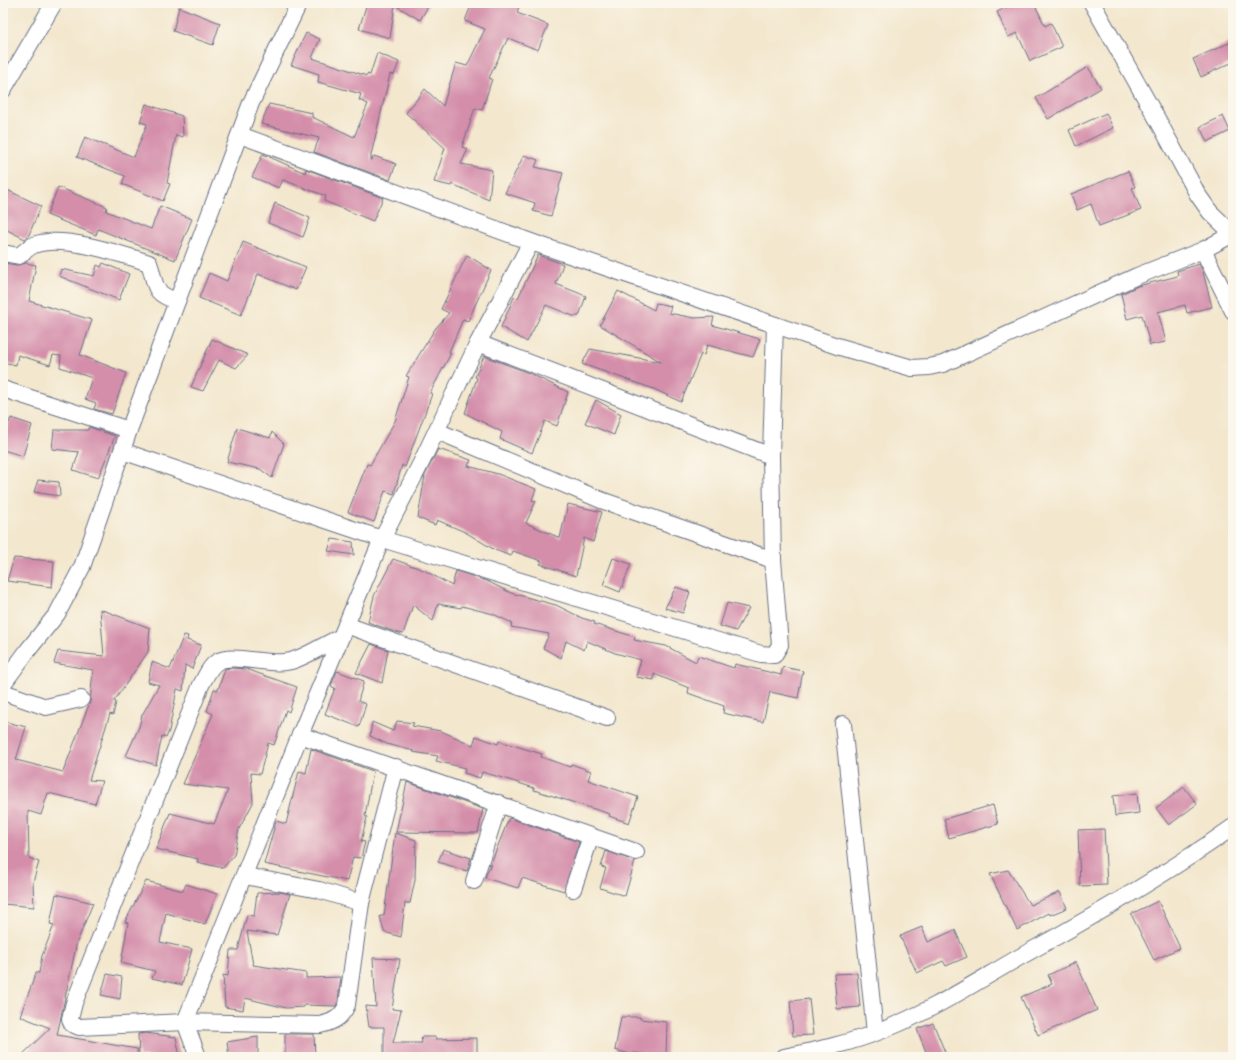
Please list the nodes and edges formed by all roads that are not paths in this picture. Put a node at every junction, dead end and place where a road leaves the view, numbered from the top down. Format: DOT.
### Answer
graph roads {
  1 [pos="54,3"];
  2 [pos="299,3"];
  3 [pos="1092,3"];
  4 [pos="3,90"];
  5 [pos="240,135"];
  6 [pos="1233,234"];
  7 [pos="531,242"];
  8 [pos="1203,250"];
  9 [pos="3,253"];
  10 [pos="177,301"];
  11 [pos="1233,311"];
  12 [pos="775,324"];
  13 [pos="478,343"];
  14 [pos="3,389"];
  15 [pos="130,430"];
  16 [pos="437,431"];
  17 [pos="122,451"];
  18 [pos="771,456"];
  19 [pos="382,539"];
  20 [pos="773,560"];
  21 [pos="344,631"];
  22 [pos="3,684"];
  23 [pos="3,692"];
  24 [pos="81,699"];
  25 [pos="607,718"];
  26 [pos="842,724"];
  27 [pos="300,735"];
  28 [pos="396,767"];
  29 [pos="499,803"];
  30 [pos="1233,827"];
  31 [pos="591,836"];
  32 [pos="636,852"];
  33 [pos="245,876"];
  34 [pos="474,881"];
  35 [pos="573,889"];
  36 [pos="361,903"];
  37 [pos="185,1022"];
  38 [pos="875,1033"];
  39 [pos="198,1057"];
  40 [pos="784,1057"];
  1 -- 4 [label="street"];
  2 -- 5 [label="street"];
  3 -- 6 [label="street"];
  5 -- 7 [label="street"];
  5 -- 10 [label="street"];
  6 -- 8 [label="street"];
  7 -- 12 [label="street"];
  7 -- 13 [label="street"];
  8 -- 11 [label="street"];
  8 -- 12 [label="street"];
  9 -- 10 [label="street"];
  10 -- 15 [label="street"];
  12 -- 18 [label="street"];
  13 -- 16 [label="street"];
  13 -- 18 [label="street"];
  14 -- 15 [label="street"];
  15 -- 17 [label="street"];
  16 -- 19 [label="street"];
  16 -- 20 [label="street"];
  17 -- 19 [label="street"];
  17 -- 22 [label="street"];
  18 -- 20 [label="street"];
  19 -- 20 [label="street"];
  19 -- 21 [label="street"];
  21 -- 25 [label="street"];
  21 -- 27 [label="street"];
  21 -- 37 [label="street"];
  23 -- 24 [label="street"];
  26 -- 38 [label="street"];
  27 -- 28 [label="street"];
  27 -- 33 [label="street"];
  28 -- 29 [label="street"];
  28 -- 36 [label="street"];
  29 -- 31 [label="street"];
  29 -- 34 [label="street"];
  30 -- 38 [label="street"];
  31 -- 32 [label="street"];
  31 -- 35 [label="street"];
  33 -- 36 [label="street"];
  33 -- 37 [label="street"];
  36 -- 37 [label="street"];
  37 -- 39 [label="street"];
  38 -- 40 [label="street"];
}
